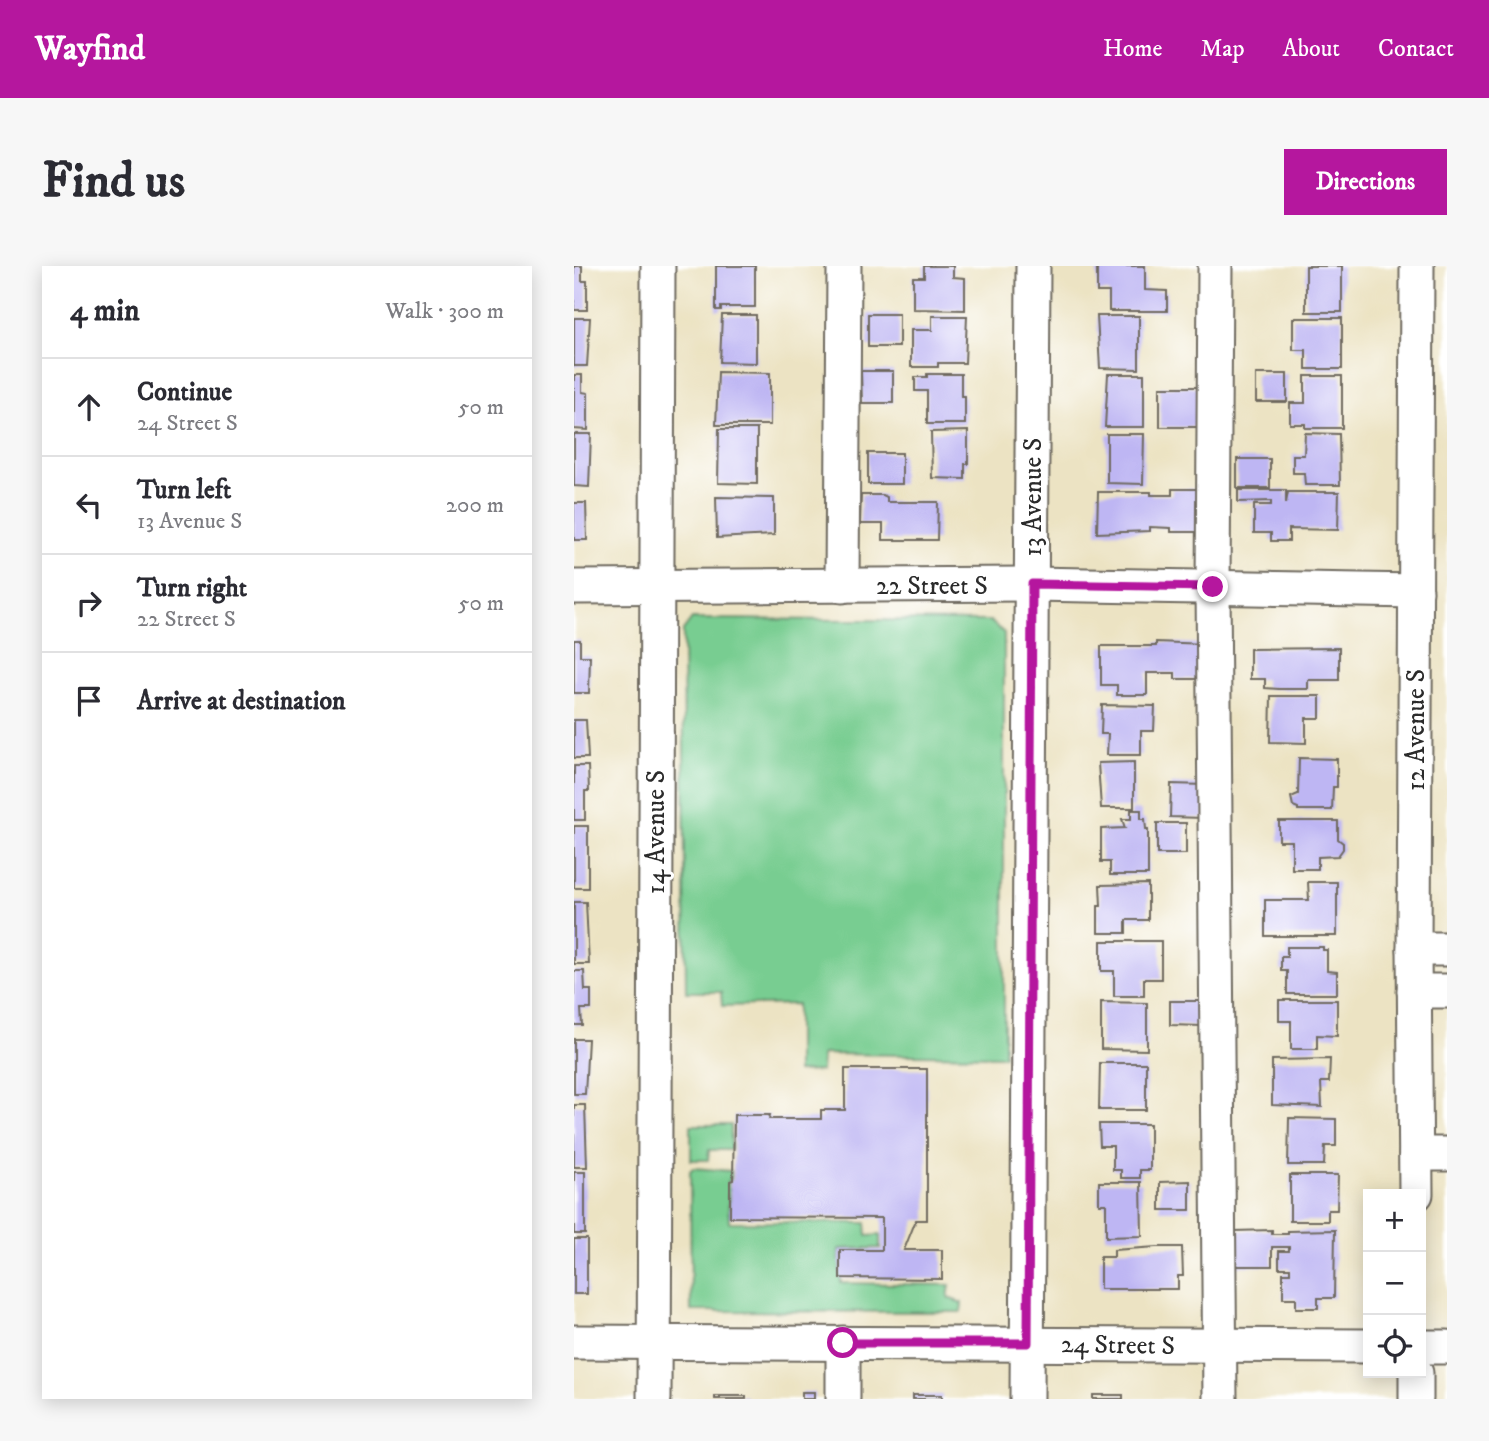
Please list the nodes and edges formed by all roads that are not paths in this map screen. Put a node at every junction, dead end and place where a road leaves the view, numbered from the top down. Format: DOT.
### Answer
graph roads {
  1 [pos="658,266"];
  2 [pos="844,266"];
  3 [pos="1033,266"];
  4 [pos="1216,266"];
  5 [pos="1417,266"];
  6 [pos="1032,584"];
  7 [pos="842,586"];
  8 [pos="574,587"];
  9 [pos="656,587"];
  10 [pos="1213,587"];
  11 [pos="1416,591"];
  12 [pos="1414,949"];
  13 [pos="1447,949"];
  14 [pos="1414,991"];
  15 [pos="1447,991"];
  16 [pos="1432,1154"];
  17 [pos="1418,1189"];
  18 [pos="574,1342"];
  19 [pos="654,1343"];
  20 [pos="843,1343"];
  21 [pos="1028,1343"];
  22 [pos="1220,1345"];
  23 [pos="1363,1346"];
  24 [pos="1426,1347"];
  25 [pos="1447,1347"];
  26 [pos="1416,1378"];
  27 [pos="654,1399"];
  28 [pos="843,1399"];
  29 [pos="1027,1399"];
  30 [pos="1220,1399"];
  31 [pos="1416,1399"];
  1 -- 9 [label="street, 14 Avenue S"];
  2 -- 7 [label="street"];
  3 -- 6 [label="street, 13 Avenue S"];
  4 -- 10 [label="street"];
  5 -- 11 [label="street, 12 Avenue S"];
  6 -- 7 [label="street, 22 Street S"];
  6 -- 10 [label="street, 22 Street S"];
  6 -- 21 [label="street, 13 Avenue S"];
  7 -- 9 [label="street, 22 Street S"];
  8 -- 9 [label="street, 22 Street S"];
  9 -- 19 [label="street, 14 Avenue S"];
  10 -- 11 [label="street, 22 Street S"];
  10 -- 22 [label="street"];
  11 -- 12 [label="street, 12 Avenue S"];
  12 -- 13 [label="street"];
  12 -- 14 [label="street, 12 Avenue S"];
  14 -- 15 [label="street"];
  14 -- 16 [label="street, 12 Avenue S"];
  16 -- 17 [label="street, 12 Avenue S"];
  18 -- 19 [label="street, 24 Street S"];
  19 -- 20 [label="street, 24 Street S"];
  19 -- 27 [label="street, 14 Avenue S"];
  20 -- 21 [label="street, 24 Street S"];
  20 -- 28 [label="street"];
  21 -- 22 [label="street, 24 Street S"];
  21 -- 29 [label="street, 13 Avenue S"];
  22 -- 23 [label="street, 24 Street S"];
  22 -- 30 [label="street"];
  24 -- 25 [label="street"];
  26 -- 31 [label="street"];
}
